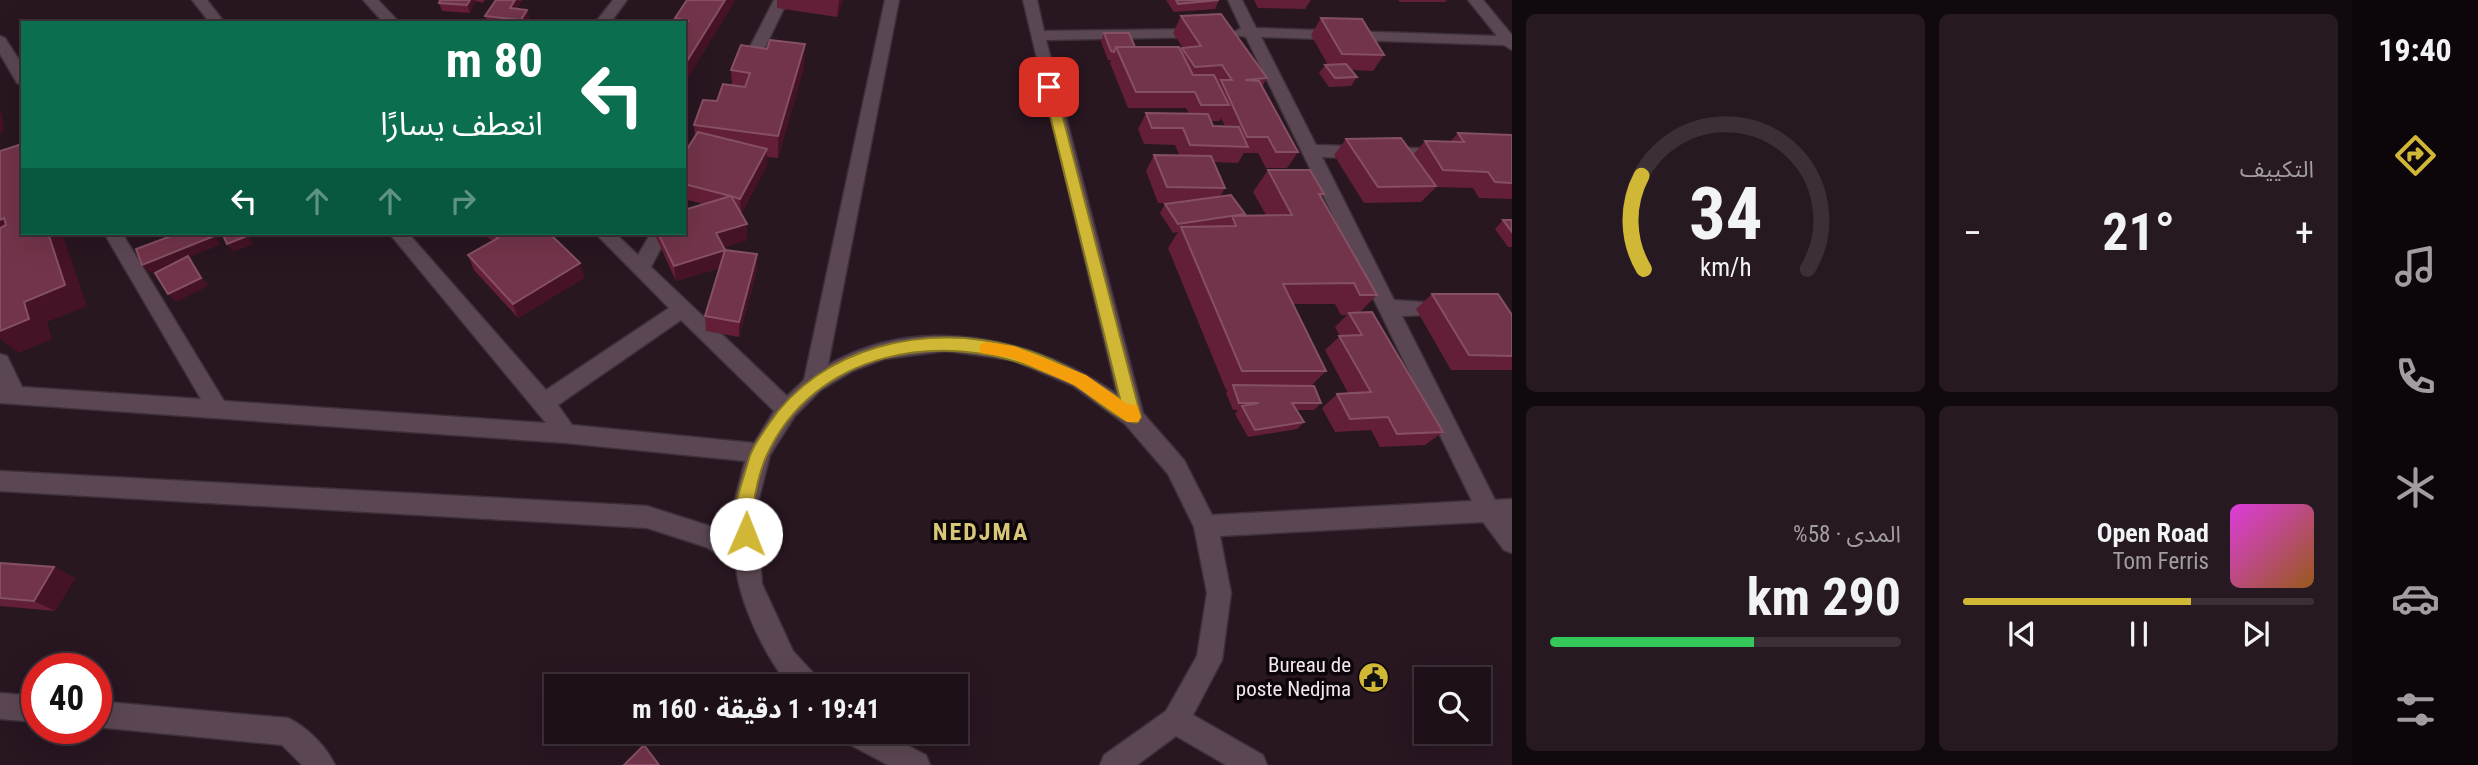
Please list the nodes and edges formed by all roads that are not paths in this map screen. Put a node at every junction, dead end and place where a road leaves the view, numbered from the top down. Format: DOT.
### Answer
graph roads {
  1 [pos="198,0"];
  2 [pos="370,0"];
  3 [pos="620,0"];
  4 [pos="781,0"];
  5 [pos="892,0"];
  6 [pos="1030,0"];
  7 [pos="1234,0"];
  8 [pos="1475,0"];
  9 [pos="216,21"];
  10 [pos="391,21"];
  11 [pos="604,21"];
  12 [pos="1251,32"];
  13 [pos="1037,36"];
  14 [pos="0,41"];
  15 [pos="1511,42"];
  16 [pos="21,77"];
  17 [pos="735,92"];
  18 [pos="1310,151"];
  19 [pos="1458,155"];
  20 [pos="114,235"];
  21 [pos="400,235"];
  22 [pos="606,235"];
  23 [pos="659,235"];
  24 [pos="640,269"];
  25 [pos="1388,308"];
  26 [pos="682,309"];
  27 [pos="1457,309"];
  28 [pos="0,362"];
  29 [pos="814,384"];
  30 [pos="8,394"];
  31 [pos="544,403"];
  32 [pos="787,410"];
  33 [pos="219,411"];
  34 [pos="1133,417"];
  35 [pos="566,434"];
  36 [pos="760,453"];
  37 [pos="0,481"];
  38 [pos="1488,510"];
  39 [pos="1512,510"];
  40 [pos="1206,526"];
  41 [pos="1512,542"];
  42 [pos="747,559"];
  43 [pos="797,674"];
  44 [pos="0,706"];
  45 [pos="21,708"];
  46 [pos="112,716"];
  47 [pos="1175,720"];
  48 [pos="877,744"];
  49 [pos="321,765"];
  50 [pos="916,765"];
  51 [pos="1114,765"];
  52 [pos="1253,765"];
  1 -- 9 [label="street"];
  2 -- 10 [label="street"];
  3 -- 11 [label="street"];
  4 -- 17 [label="street"];
  5 -- 29 [label="street"];
  6 -- 13 [label="street"];
  7 -- 12 [label="street"];
  8 -- 15 [label="street"];
  12 -- 13 [label="street"];
  12 -- 15 [label="street"];
  12 -- 18 [label="street"];
  13 -- 34 [label="street"];
  14 -- 16 [label="street"];
  18 -- 19 [label="street"];
  18 -- 25 [label="street"];
  20 -- 33 [label="street"];
  21 -- 31 [label="street"];
  22 -- 24 [label="street"];
  23 -- 24 [label="street"];
  24 -- 26 [label="street"];
  25 -- 27 [label="street"];
  25 -- 38 [label="street"];
  26 -- 31 [label="street"];
  26 -- 32 [label="street"];
  28 -- 30 [label="street"];
  29 -- 32 [label="street"];
  29 -- 34 [label="street"];
  30 -- 33 [label="street"];
  31 -- 35 [label="street"];
  32 -- 36 [label="street"];
  33 -- 35 [label="street"];
  34 -- 40 [label="street"];
  35 -- 36 [label="street"];
  36 -- 42 [label="street"];
  37 -- 42 [label="street"];
  38 -- 39 [label="street"];
  38 -- 40 [label="street"];
  38 -- 41 [label="street"];
  40 -- 47 [label="street"];
  42 -- 43 [label="street"];
  44 -- 45 [label="street"];
  46 -- 49 [label="street"];
  47 -- 51 [label="street"];
  47 -- 52 [label="street"];
  48 -- 50 [label="street"];
}
